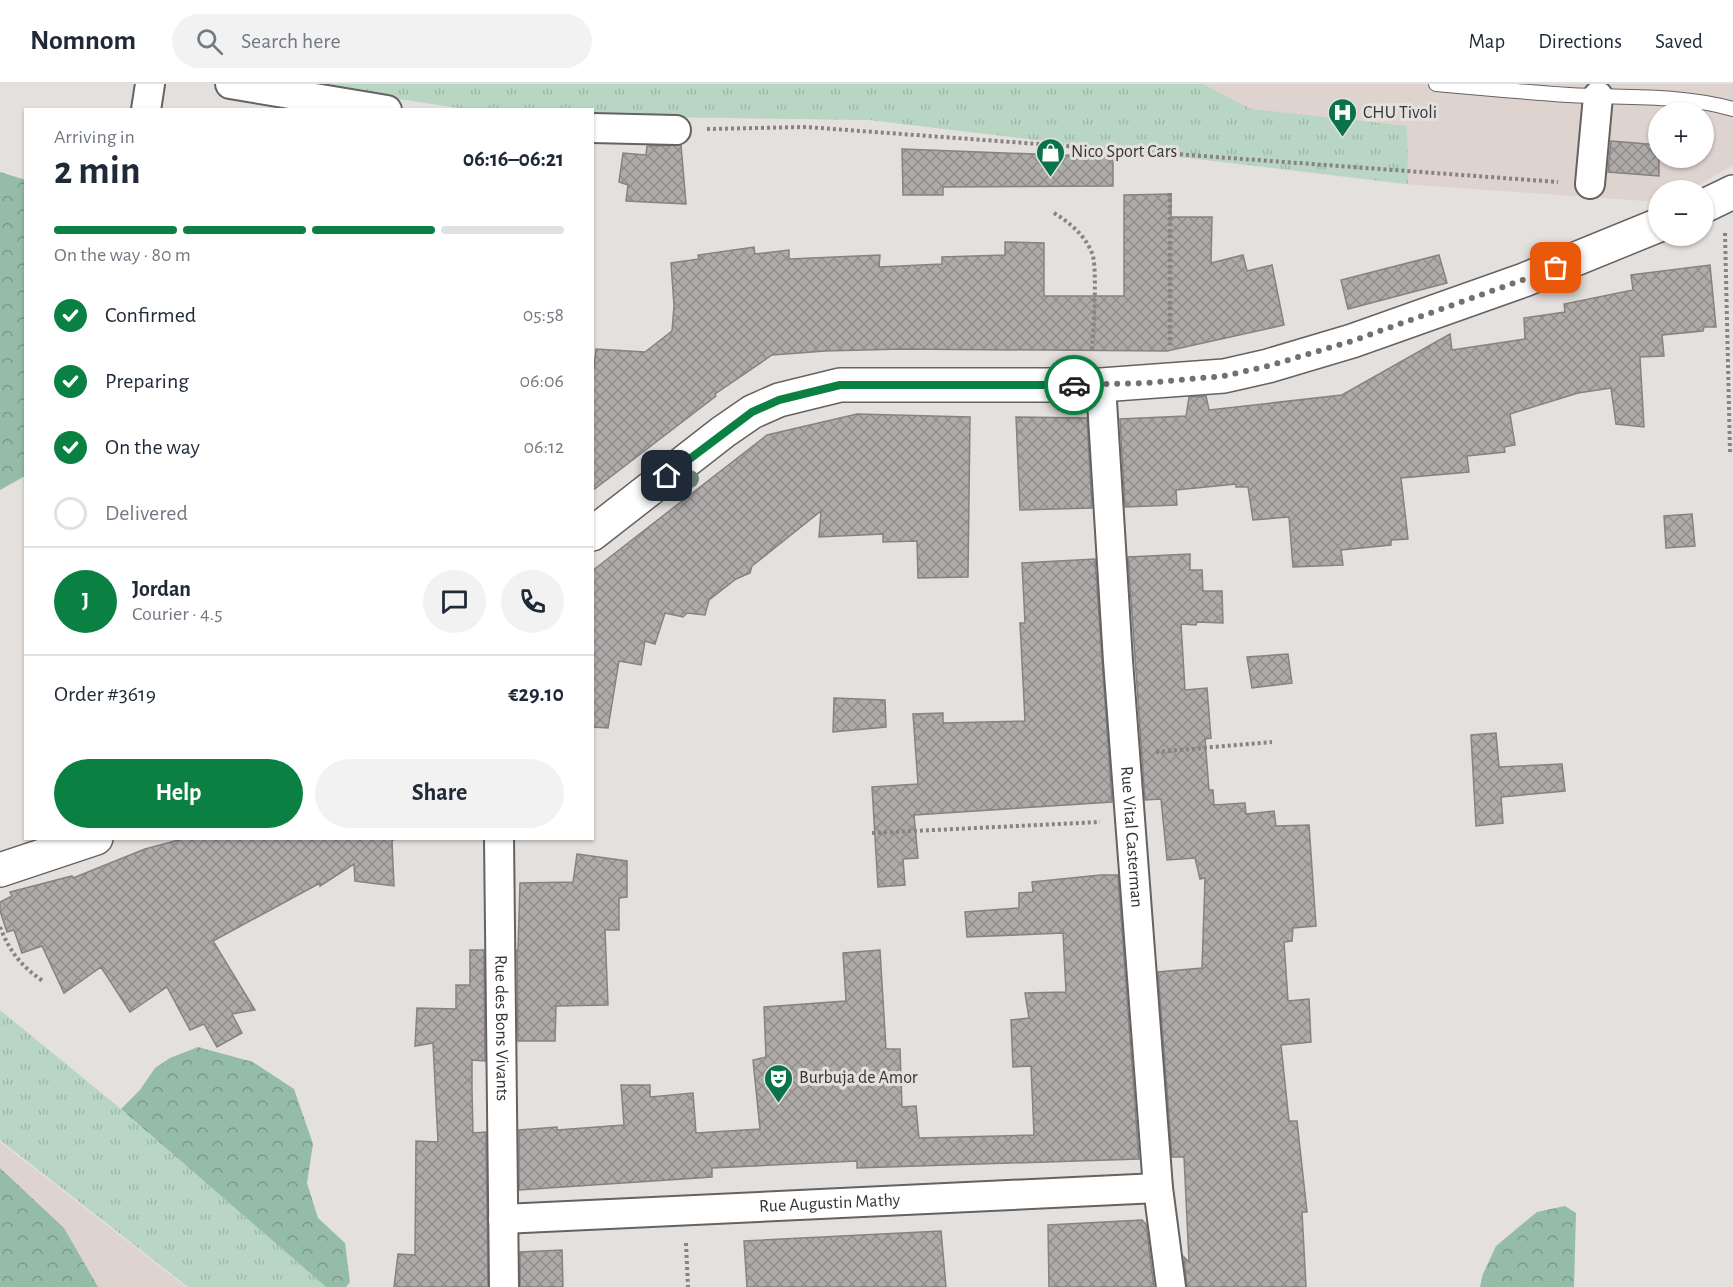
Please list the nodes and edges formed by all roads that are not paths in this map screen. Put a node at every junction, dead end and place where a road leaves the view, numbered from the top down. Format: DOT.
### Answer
graph roads {
  1 [pos="150,84"];
  2 [pos="230,84"];
  3 [pos="1436,84"];
  4 [pos="1598,96"];
  5 [pos="146,108"];
  6 [pos="375,108"];
  7 [pos="1733,109"];
  8 [pos="594,128"];
  9 [pos="676,130"];
  10 [pos="1590,184"];
  11 [pos="1648,229"];
  12 [pos="1096,385"];
  13 [pos="594,532"];
  14 [pos="90,840"];
  15 [pos="499,840"];
  16 [pos="0,870"];
  17 [pos="1158,1188"];
  18 [pos="503,1219"];
  19 [pos="504,1287"];
  20 [pos="1171,1287"];
  1 -- 5 [label="street"];
  2 -- 6 [label="street"];
  3 -- 4 [label="lane"];
  4 -- 7 [label="lane"];
  4 -- 10 [label="street"];
  8 -- 9 [label="street"];
  11 -- 12 [label="street"];
  12 -- 13 [label="street"];
  12 -- 17 [label="street, Rue Vital Casterman"];
  14 -- 16 [label="street"];
  15 -- 18 [label="street, Rue des Bons Vivants"];
  17 -- 18 [label="street, Rue Augustin Mathy"];
  17 -- 20 [label="street, Rue Vital Casterman"];
  18 -- 19 [label="street, Rue des Bons Vivants"];
}
